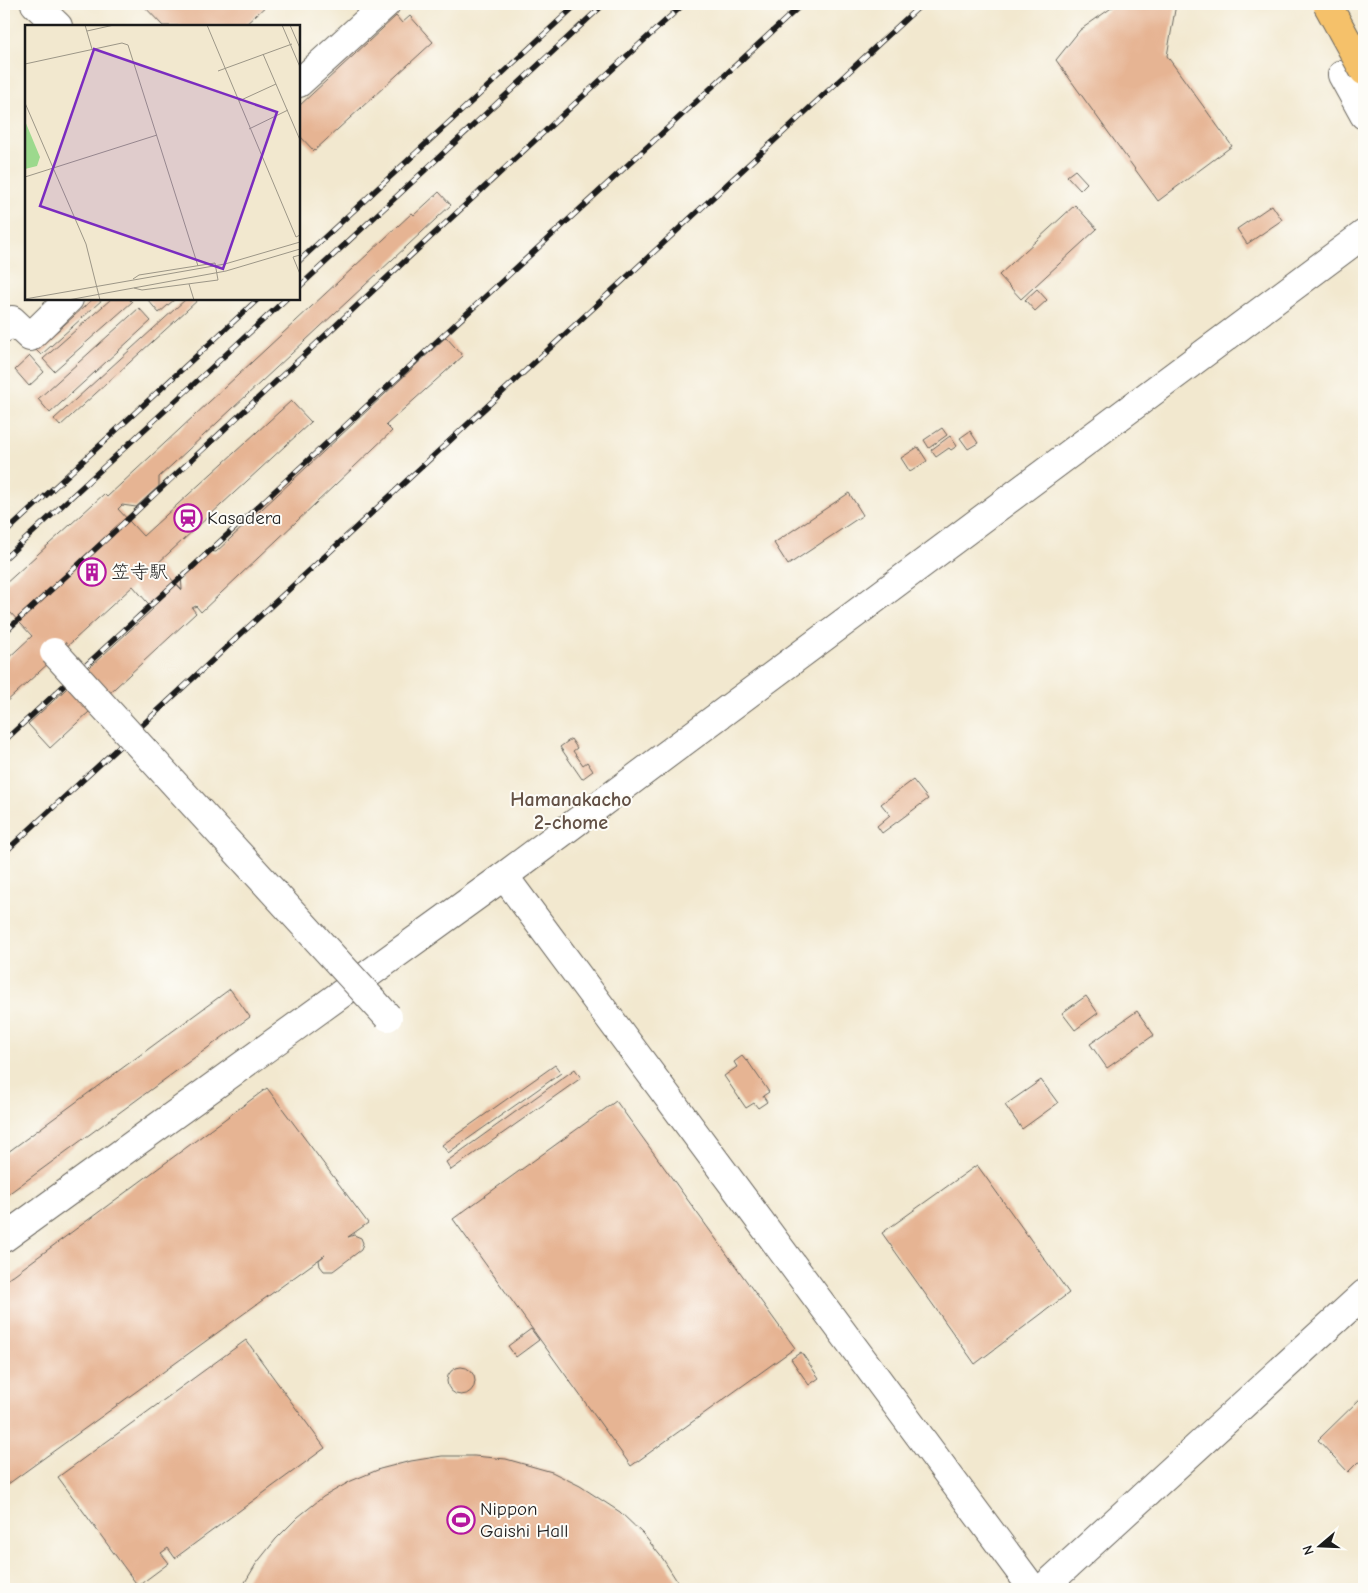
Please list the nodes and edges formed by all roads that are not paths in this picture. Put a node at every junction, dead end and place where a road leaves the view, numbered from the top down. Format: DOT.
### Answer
graph roads {
  1 [pos="35,4"];
  2 [pos="386,4"];
  3 [pos="1327,4"];
  4 [pos="57,25"];
  5 [pos="1364,64"];
  6 [pos="1364,71"];
  7 [pos="300,82"];
  8 [pos="1364,115"];
  9 [pos="1364,234"];
  10 [pos="68,300"];
  11 [pos="6,320"];
  12 [pos="54,652"];
  13 [pos="504,876"];
  14 [pos="388,1016"];
  15 [pos="4,1238"];
  16 [pos="1364,1294"];
  17 [pos="1032,1589"];
  18 [pos="1042,1589"];
  1 -- 4 [label="street"];
  2 -- 7 [label="street"];
  3 -- 6 [label="main road, bridge"];
  5 -- 8 [label="street"];
  9 -- 13 [label="street"];
  10 -- 11 [label="street"];
  12 -- 14 [label="street, bridge"];
  13 -- 15 [label="street"];
  13 -- 17 [label="street"];
  16 -- 18 [label="street"];
}
